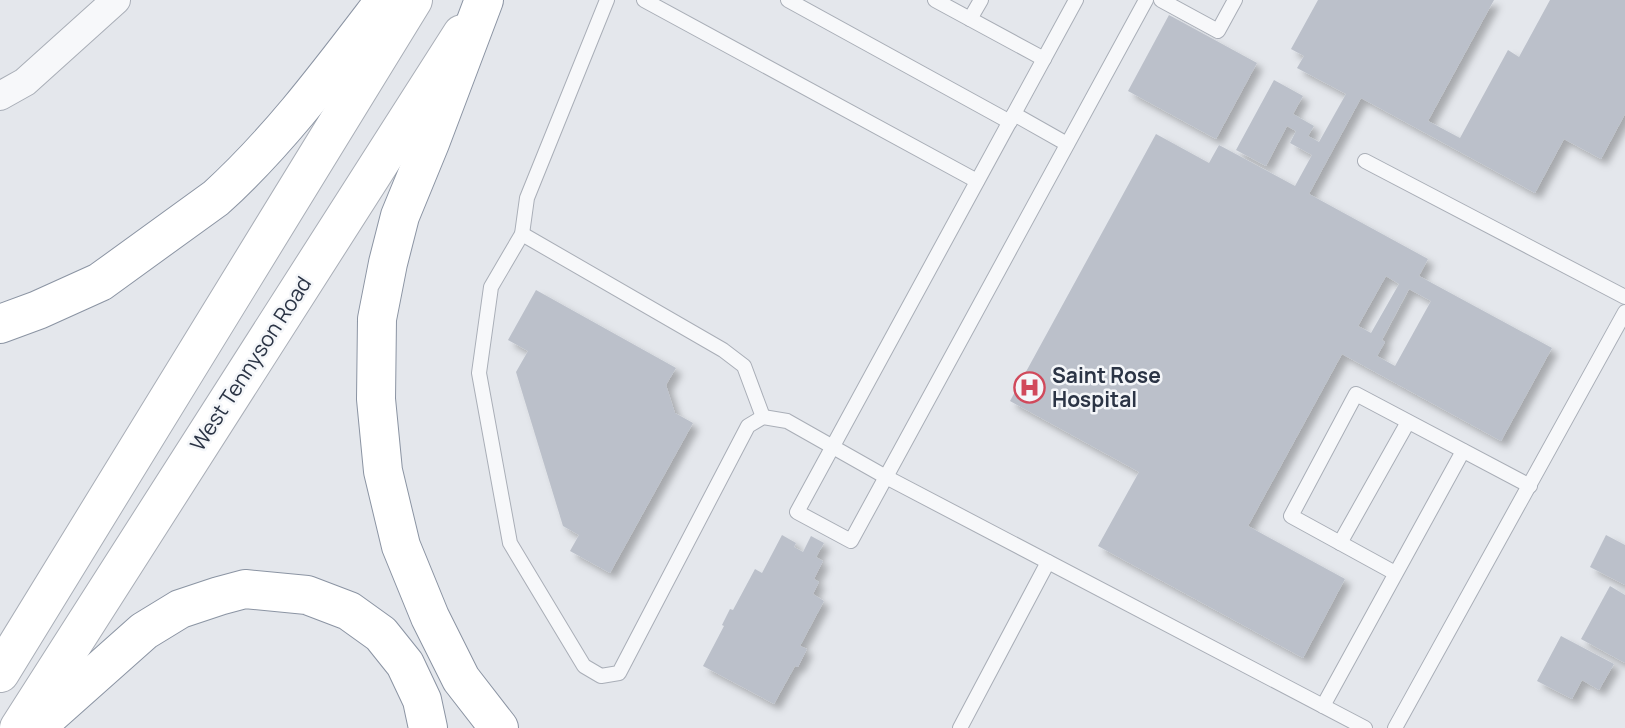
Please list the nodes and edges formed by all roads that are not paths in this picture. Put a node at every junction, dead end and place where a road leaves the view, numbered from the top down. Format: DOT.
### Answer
graph roads {
  1 [pos="117,0"];
  2 [pos="385,0"];
  3 [pos="413,0"];
  4 [pos="484,0"];
  5 [pos="607,0"];
  6 [pos="644,0"];
  7 [pos="788,0"];
  8 [pos="935,0"];
  9 [pos="981,0"];
  10 [pos="1076,0"];
  11 [pos="1146,0"];
  12 [pos="1161,0"];
  13 [pos="1235,0"];
  14 [pos="970,19"];
  15 [pos="1044,59"];
  16 [pos="0,96"];
  17 [pos="1012,118"];
  18 [pos="1067,144"];
  19 [pos="1365,161"];
  20 [pos="977,181"];
  21 [pos="522,234"];
  22 [pos="1625,297"];
  23 [pos="1625,312"];
  24 [pos="0,324"];
  25 [pos="763,417"];
  26 [pos="1408,422"];
  27 [pos="832,447"];
  28 [pos="1463,451"];
  29 [pos="886,477"];
  30 [pos="1530,486"];
  31 [pos="1340,543"];
  32 [pos="1048,562"];
  33 [pos="1395,573"];
  34 [pos="0,673"];
  35 [pos="1323,706"];
  36 [pos="19,728"];
  37 [pos="34,728"];
  38 [pos="428,728"];
  39 [pos="499,728"];
  40 [pos="960,728"];
  41 [pos="1365,728"];
  42 [pos="1395,728"];
  1 -- 16 [label="street"];
  2 -- 24 [label="main road"];
  3 -- 34 [label="main road"];
  4 -- 36 [label="main road, West Tennyson Road"];
  4 -- 39 [label="main road"];
  5 -- 21 [label="lane"];
  6 -- 20 [label="lane"];
  7 -- 17 [label="lane"];
  8 -- 14 [label="lane"];
  9 -- 14 [label="lane"];
  10 -- 15 [label="lane"];
  11 -- 18 [label="lane"];
  12 -- 13 [label="lane"];
  14 -- 15 [label="lane"];
  15 -- 17 [label="lane"];
  17 -- 18 [label="lane"];
  17 -- 20 [label="lane"];
  18 -- 29 [label="lane"];
  19 -- 22 [label="lane"];
  20 -- 27 [label="lane"];
  21 -- 25 [label="lane"];
  21 -- 25 [label="lane"];
  23 -- 30 [label="lane"];
  25 -- 27 [label="lane"];
  26 -- 28 [label="lane"];
  26 -- 31 [label="lane"];
  26 -- 31 [label="lane"];
  27 -- 29 [label="lane"];
  27 -- 29 [label="lane"];
  28 -- 30 [label="lane"];
  28 -- 33 [label="lane"];
  29 -- 32 [label="lane"];
  30 -- 42 [label="lane"];
  31 -- 33 [label="lane"];
  32 -- 35 [label="lane"];
  32 -- 40 [label="lane"];
  33 -- 35 [label="lane"];
  35 -- 41 [label="lane"];
  37 -- 38 [label="main road"];
}
